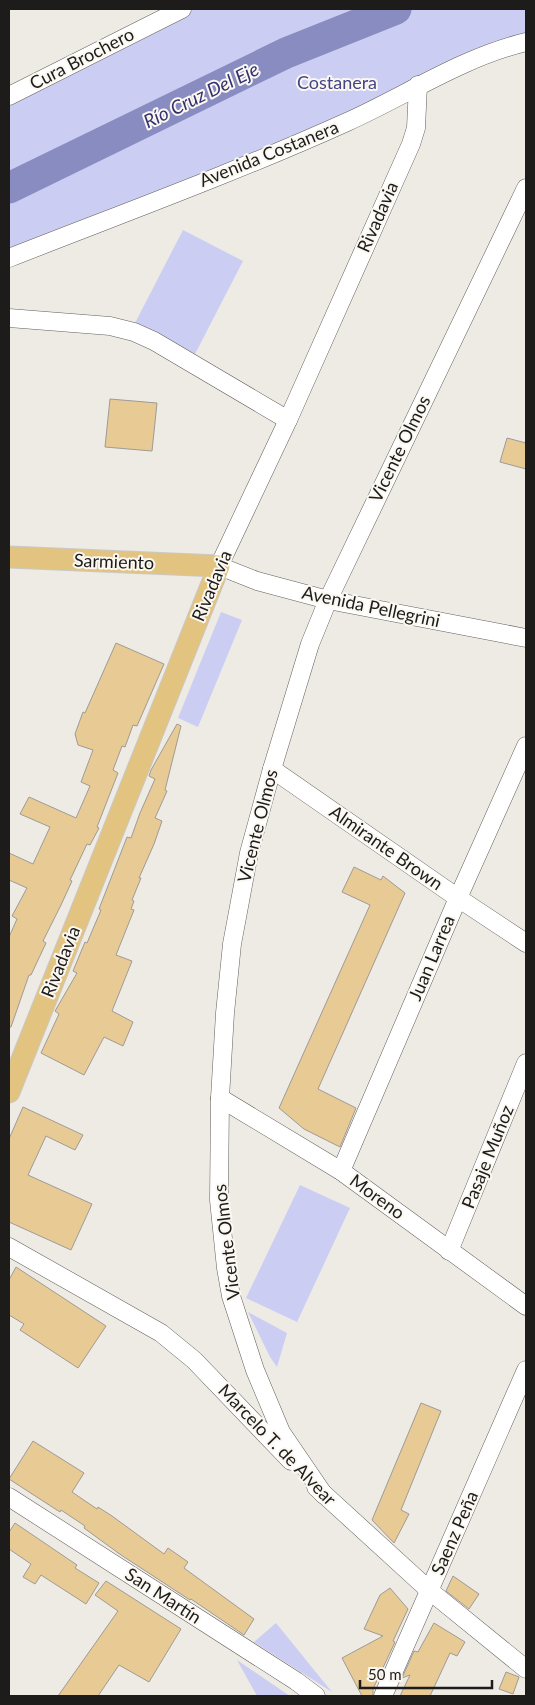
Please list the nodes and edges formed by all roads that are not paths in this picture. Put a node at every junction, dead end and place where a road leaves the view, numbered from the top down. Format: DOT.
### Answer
graph roads {
  1 [pos="182,9"];
  2 [pos="526,42"];
  3 [pos="418,85"];
  4 [pos="9,96"];
  5 [pos="525,193"];
  6 [pos="9,258"];
  7 [pos="9,318"];
  8 [pos="288,420"];
  9 [pos="9,557"];
  10 [pos="219,566"];
  11 [pos="328,600"];
  12 [pos="526,638"];
  13 [pos="526,746"];
  14 [pos="272,769"];
  15 [pos="458,898"];
  16 [pos="526,943"];
  17 [pos="526,1063"];
  18 [pos="9,1092"];
  19 [pos="220,1098"];
  20 [pos="341,1171"];
  21 [pos="9,1247"];
  22 [pos="449,1251"];
  23 [pos="526,1306"];
  24 [pos="526,1370"];
  25 [pos="324,1495"];
  26 [pos="9,1497"];
  27 [pos="430,1591"];
  28 [pos="526,1669"];
  29 [pos="316,1696"];
  30 [pos="383,1696"];
  1 -- 4 [label="street, Cura Brochero"];
  2 -- 3 [label="street, Avenida Costanera"];
  3 -- 6 [label="street, Avenida Costanera"];
  3 -- 8 [label="street, Rivadavia"];
  5 -- 11 [label="street, Vicente Olmos"];
  7 -- 8 [label="street"];
  8 -- 10 [label="street, Rivadavia"];
  9 -- 10 [label="main road, Sarmiento"];
  10 -- 11 [label="street, Avenida Pellegrini"];
  10 -- 18 [label="main road, Rivadavia"];
  11 -- 12 [label="street, Avenida Pellegrini"];
  11 -- 14 [label="street, Vicente Olmos"];
  13 -- 15 [label="street, Juan Larrea"];
  14 -- 15 [label="street, Almirante Brown"];
  14 -- 19 [label="street, Vicente Olmos"];
  15 -- 16 [label="street, Almirante Brown"];
  15 -- 20 [label="street, Juan Larrea"];
  17 -- 22 [label="street, Pasaje Muñoz"];
  19 -- 20 [label="street, Moreno"];
  19 -- 25 [label="street, Vicente Olmos"];
  20 -- 22 [label="street, Moreno"];
  21 -- 25 [label="street, Marcelo T. de Alvear"];
  22 -- 23 [label="street, Moreno"];
  24 -- 27 [label="street, Saenz Peña"];
  25 -- 27 [label="street, Marcelo T. de Alvear"];
  26 -- 29 [label="street, San Martín"];
  27 -- 28 [label="street, Marcelo T. de Alvear"];
  27 -- 30 [label="street, Saenz Peña"];
}
